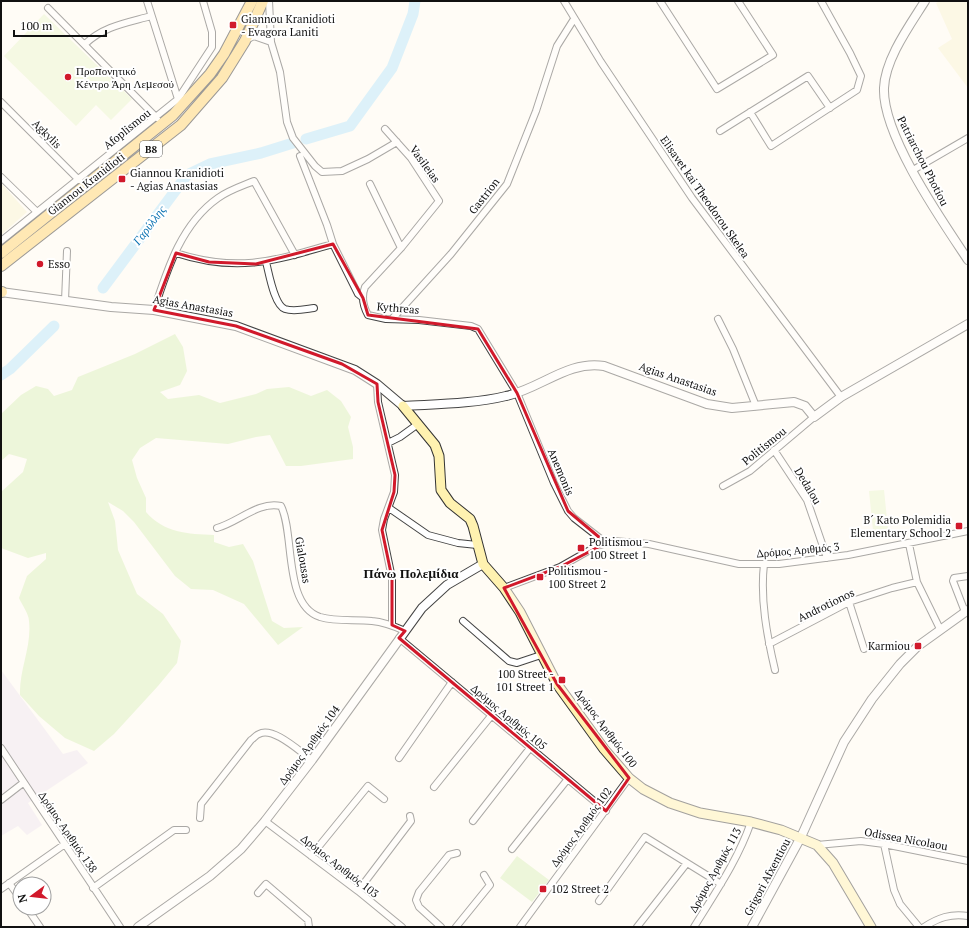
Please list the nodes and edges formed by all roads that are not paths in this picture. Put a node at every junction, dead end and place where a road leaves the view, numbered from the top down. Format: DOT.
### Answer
graph roads {
  1 [pos="147,1"];
  2 [pos="203,1"];
  3 [pos="252,1"];
  4 [pos="263,1"];
  5 [pos="269,1"];
  6 [pos="564,1"];
  7 [pos="660,1"];
  8 [pos="738,1"];
  9 [pos="821,1"];
  10 [pos="925,1"];
  11 [pos="48,8"];
  12 [pos="151,16"];
  13 [pos="574,19"];
  14 [pos="245,40"];
  15 [pos="271,42"];
  16 [pos="85,44"];
  17 [pos="178,99"];
  18 [pos="1,102"];
  19 [pos="830,108"];
  20 [pos="750,112"];
  21 [pos="157,118"];
  22 [pos="385,129"];
  23 [pos="720,131"];
  24 [pos="968,138"];
  25 [pos="396,142"];
  26 [pos="300,156"];
  27 [pos="913,170"];
  28 [pos="1,177"];
  29 [pos="79,180"];
  30 [pos="370,184"];
  31 [pos="37,212"];
  32 [pos="430,212"];
  33 [pos="1,241"];
  34 [pos="333,244"];
  35 [pos="401,248"];
  36 [pos="67,251"];
  37 [pos="1,253"];
  38 [pos="176,253"];
  39 [pos="295,255"];
  40 [pos="968,260"];
  41 [pos="266,262"];
  42 [pos="2,267"];
  43 [pos="3,291"];
  44 [pos="363,298"];
  45 [pos="65,301"];
  46 [pos="314,308"];
  47 [pos="154,310"];
  48 [pos="392,319"];
  49 [pos="718,319"];
  50 [pos="968,324"];
  51 [pos="377,384"];
  52 [pos="517,393"];
  53 [pos="841,397"];
  54 [pos="402,406"];
  55 [pos="756,406"];
  56 [pos="814,417"];
  57 [pos="418,424"];
  58 [pos="388,443"];
  59 [pos="774,450"];
  60 [pos="723,486"];
  61 [pos="389,508"];
  62 [pos="217,528"];
  63 [pos="968,531"];
  64 [pos="606,543"];
  65 [pos="909,544"];
  66 [pos="477,545"];
  67 [pos="827,558"];
  68 [pos="483,564"];
  69 [pos="764,564"];
  70 [pos="968,576"];
  71 [pos="917,582"];
  72 [pos="504,588"];
  73 [pos="849,602"];
  74 [pos="966,611"];
  75 [pos="463,621"];
  76 [pos="392,625"];
  77 [pos="940,629"];
  78 [pos="405,631"];
  79 [pos="399,638"];
  80 [pos="769,644"];
  81 [pos="864,649"];
  82 [pos="541,655"];
  83 [pos="775,670"];
  84 [pos="452,682"];
  85 [pos="491,716"];
  86 [pos="1,748"];
  87 [pos="530,748"];
  88 [pos="399,758"];
  89 [pos="312,760"];
  90 [pos="629,778"];
  91 [pos="567,780"];
  92 [pos="23,783"];
  93 [pos="434,787"];
  94 [pos="384,799"];
  95 [pos="1,800"];
  96 [pos="606,811"];
  97 [pos="410,816"];
  98 [pos="200,818"];
  99 [pos="473,820"];
  100 [pos="265,821"];
  101 [pos="751,822"];
  102 [pos="186,830"];
  103 [pos="800,837"];
  104 [pos="65,844"];
  105 [pos="884,844"];
  106 [pos="817,845"];
  107 [pos="512,849"];
  108 [pos="457,853"];
  109 [pos="311,856"];
  110 [pos="968,860"];
  111 [pos="687,863"];
  112 [pos="484,875"];
  113 [pos="9,883"];
  114 [pos="721,884"];
  115 [pos="12,887"];
  116 [pos="94,888"];
  117 [pos="1,889"];
  118 [pos="358,891"];
  119 [pos="258,893"];
  120 [pos="599,901"];
  121 [pos="32,916"];
  122 [pos="968,916"];
  123 [pos="400,926"];
  124 [pos="40,927"];
  125 [pos="120,927"];
  126 [pos="138,927"];
  127 [pos="309,927"];
  128 [pos="441,927"];
  129 [pos="456,927"];
  130 [pos="520,927"];
  131 [pos="637,927"];
  132 [pos="694,927"];
  133 [pos="752,927"];
  134 [pos="871,927"];
  135 [pos="919,927"];
  136 [pos="924,927"];
  1 -- 12 [label="street"];
  2 -- 17 [label="street, Afoplismou"];
  3 -- 37 [label="main road, Giannou Kranidioti / B8"];
  4 -- 14 [label="main road, Giannou Kranidioti / B8"];
  5 -- 15 [label="street"];
  6 -- 13 [label="street, Elisavet kai Theodorou Skelea"];
  7 -- 8 [label="street"];
  9 -- 19 [label="street"];
  10 -- 27 [label="street, Patriarchou Photiou"];
  11 -- 16 [label="street"];
  12 -- 16 [label="street"];
  12 -- 17 [label="street"];
  13 -- 48 [label="street, Gastrion"];
  13 -- 53 [label="street, Elisavet kai Theodorou Skelea"];
  14 -- 15 [label="street"];
  14 -- 42 [label="main road, Giannou Kranidioti / B8"];
  15 -- 25 [label="street"];
  16 -- 21 [label="street"];
  17 -- 21 [label="street, Afoplismou"];
  18 -- 29 [label="street, Agkylis"];
  19 -- 20 [label="street"];
  19 -- 20 [label="street"];
  20 -- 23 [label="street"];
  21 -- 29 [label="street, Afoplismou"];
  22 -- 25 [label="street, Vasileias"];
  24 -- 27 [label="street"];
  25 -- 32 [label="street, Vasileias"];
  26 -- 34 [label="street"];
  27 -- 40 [label="street, Patriarchou Photiou"];
  28 -- 31 [label="street"];
  29 -- 31 [label="street, Afoplismou"];
  30 -- 35 [label="street"];
  31 -- 33 [label="street, Afoplismou"];
  32 -- 35 [label="street, Kythreas"];
  34 -- 39 [label="street"];
  34 -- 44 [label="street"];
  35 -- 44 [label="street, Kythreas"];
  36 -- 45 [label="street"];
  38 -- 39 [label="street"];
  38 -- 41 [label="street"];
  38 -- 47 [label="street"];
  39 -- 41 [label="street"];
  41 -- 46 [label="street"];
  43 -- 45 [label="street, Agias Anastasias"];
  44 -- 48 [label="street, Kythreas"];
  45 -- 47 [label="street, Agias Anastasias"];
  47 -- 51 [label="street, Agias Anastasias"];
  48 -- 52 [label="street, Kythreas"];
  49 -- 55 [label="street"];
  50 -- 53 [label="street"];
  51 -- 54 [label="street, Agias Anastasias"];
  51 -- 58 [label="street"];
  52 -- 54 [label="street, Agias Anastasias"];
  52 -- 55 [label="street, Agias Anastasias"];
  52 -- 64 [label="street, Anemonis"];
  53 -- 56 [label="street"];
  54 -- 57 [label="main road, Agias Anastasias"];
  55 -- 56 [label="street, Agias Anastasias"];
  56 -- 59 [label="street, Politismou"];
  57 -- 58 [label="street"];
  57 -- 66 [label="main road, Agias Anastasias"];
  58 -- 61 [label="street"];
  59 -- 60 [label="street, Politismou"];
  59 -- 67 [label="street, Dedalou"];
  61 -- 66 [label="street"];
  61 -- 76 [label="street"];
  62 -- 76 [label="street, Gialousas"];
  63 -- 65 [label="street, Δρόμος Αριθμός 3"];
  64 -- 69 [label="street, Δρόμος Αριθμός 3"];
  64 -- 72 [label="street"];
  65 -- 67 [label="street, Δρόμος Αριθμός 3"];
  65 -- 71 [label="street"];
  66 -- 68 [label="main road, Agias Anastasias"];
  67 -- 69 [label="street, Δρόμος Αριθμός 3"];
  68 -- 72 [label="main road, Δρόμος Αριθμός 100"];
  68 -- 78 [label="street, Δρόμος Αριθμός 104"];
  69 -- 80 [label="street"];
  70 -- 74 [label="street"];
  71 -- 73 [label="street, Androtionos"];
  71 -- 77 [label="street"];
  72 -- 82 [label="main road, Δρόμος Αριθμός 100"];
  73 -- 80 [label="street, Androtionos"];
  73 -- 81 [label="street"];
  74 -- 77 [label="street"];
  75 -- 82 [label="street"];
  76 -- 78 [label="street, Gialousas"];
  77 -- 103 [label="street"];
  78 -- 79 [label="street, Δρόμος Αριθμός 104"];
  79 -- 84 [label="street, Δρόμος Αριθμός 105"];
  79 -- 89 [label="street, Δρόμος Αριθμός 104"];
  80 -- 83 [label="street"];
  82 -- 90 [label="main road, Δρόμος Αριθμός 100"];
  84 -- 85 [label="street, Δρόμος Αριθμός 105"];
  84 -- 88 [label="street"];
  85 -- 87 [label="street, Δρόμος Αριθμός 105"];
  85 -- 93 [label="street"];
  86 -- 92 [label="street, Δρόμος Αριθμός 138"];
  87 -- 91 [label="street, Δρόμος Αριθμός 105"];
  87 -- 99 [label="street"];
  89 -- 98 [label="street"];
  89 -- 100 [label="street, Δρόμος Αριθμός 104"];
  90 -- 96 [label="street, Δρόμος Αριθμός 102"];
  90 -- 101 [label="main road, Δρόμος Αριθμός 100"];
  91 -- 96 [label="street, Δρόμος Αριθμός 105"];
  91 -- 107 [label="street"];
  92 -- 95 [label="street"];
  92 -- 104 [label="street, Δρόμος Αριθμός 138"];
  94 -- 109 [label="street"];
  96 -- 130 [label="street, Δρόμος Αριθμός 102"];
  97 -- 118 [label="street"];
  100 -- 109 [label="street, Δρόμος Αριθμός 103"];
  100 -- 126 [label="street, Δρόμος Αριθμός 104"];
  101 -- 103 [label="main road, Δρόμος Αριθμός 100"];
  101 -- 114 [label="street, Δρόμος Αριθμός 113"];
  102 -- 116 [label="street"];
  103 -- 106 [label="main road, Δρόμος Αριθμός 100"];
  103 -- 133 [label="street, Grigori Afxentiou"];
  104 -- 113 [label="street"];
  104 -- 116 [label="street, Δρόμος Αριθμός 138"];
  105 -- 106 [label="street, Odissea Nicolaou"];
  105 -- 110 [label="street, Odissea Nicolaou"];
  105 -- 135 [label="street"];
  106 -- 134 [label="main road"];
  108 -- 128 [label="street"];
  109 -- 118 [label="street, Δρόμος Αριθμός 103"];
  111 -- 114 [label="street"];
  111 -- 120 [label="street"];
  111 -- 131 [label="street"];
  112 -- 129 [label="street"];
  113 -- 115 [label="street"];
  113 -- 117 [label="street"];
  114 -- 132 [label="street, Δρόμος Αριθμός 113"];
  116 -- 125 [label="street, Δρόμος Αριθμός 138"];
  118 -- 123 [label="street, Δρόμος Αριθμός 103"];
  119 -- 127 [label="street"];
  121 -- 124 [label="street"];
  122 -- 136 [label="street"];
}
